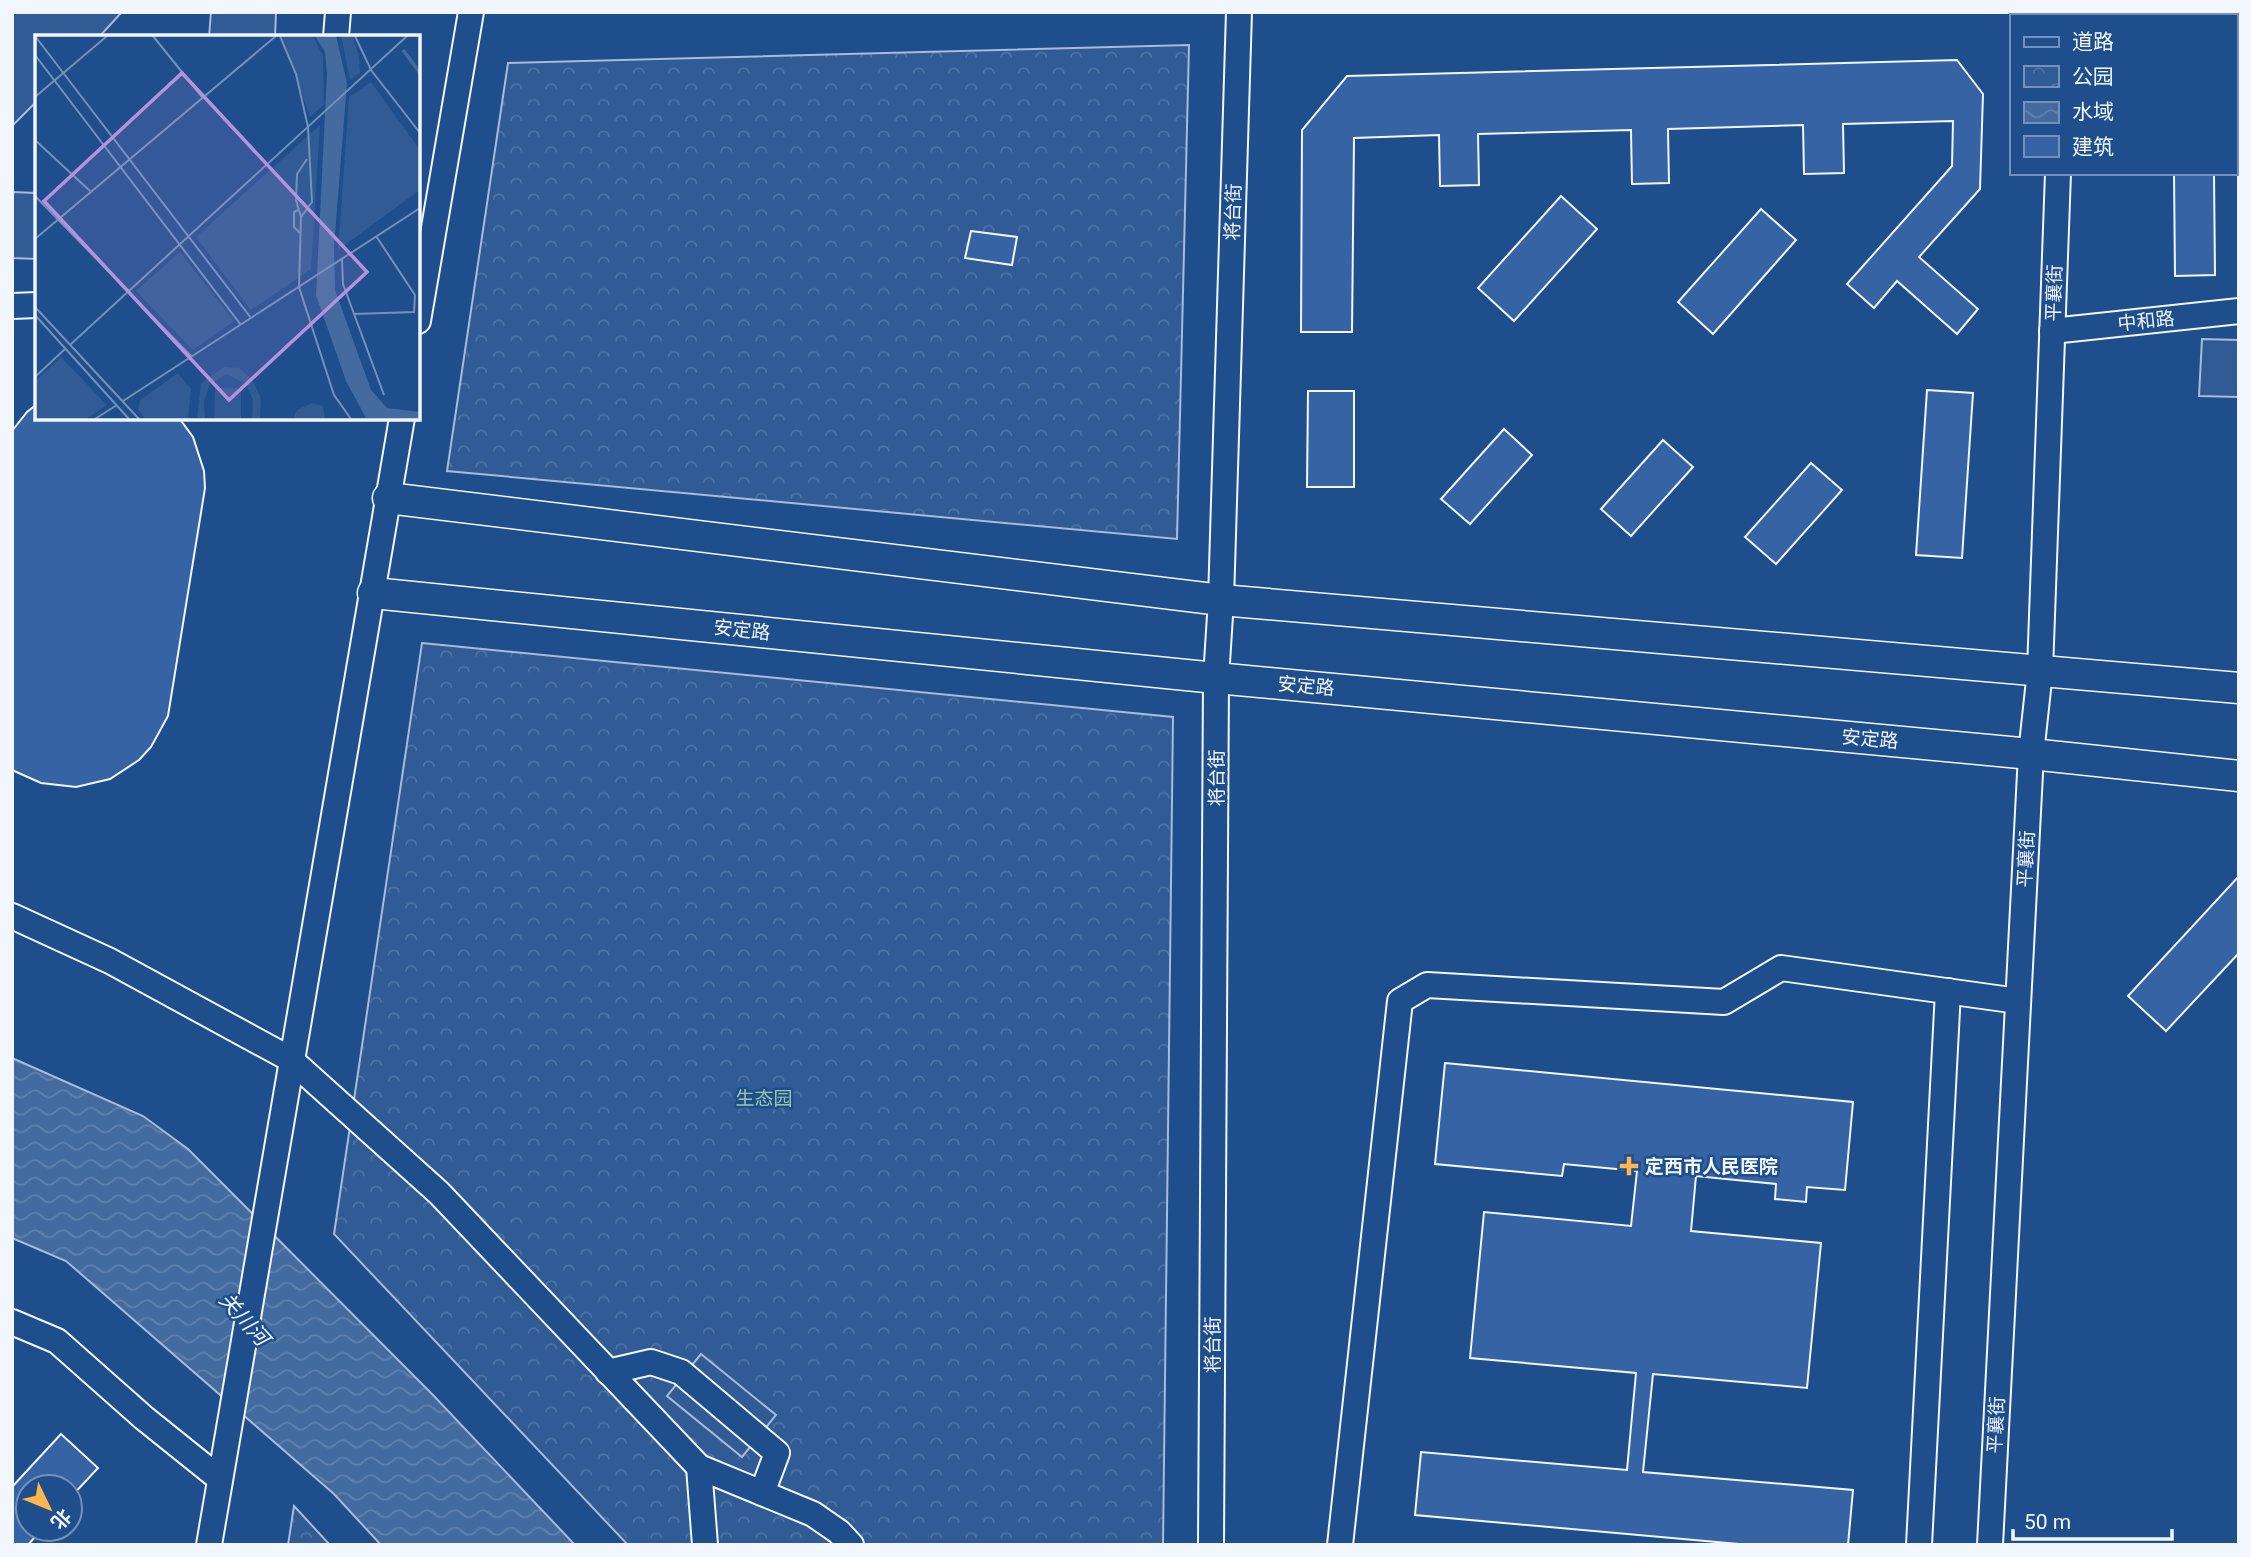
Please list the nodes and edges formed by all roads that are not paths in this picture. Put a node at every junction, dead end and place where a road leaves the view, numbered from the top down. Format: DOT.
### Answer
graph roads {
  1 [pos="338,12"];
  2 [pos="471,12"];
  3 [pos="1239,12"];
  4 [pos="337,35"];
  5 [pos="2058,175"];
  6 [pos="422,276"];
  7 [pos="420,298"];
  8 [pos="35,305"];
  9 [pos="12,306"];
  10 [pos="2239,311"];
  11 [pos="2052,331"];
  12 [pos="402,420"];
  13 [pos="388,498"];
  14 [pos="373,593"];
  15 [pos="1221,600"];
  16 [pos="2040,671"];
  17 [pos="1216,678"];
  18 [pos="2239,688"];
  19 [pos="2031,754"];
  20 [pos="2239,776"];
  21 [pos="12,916"];
  22 [pos="1948,991"];
  23 [pos="2018,1001"];
  24 [pos="290,1059"];
  25 [pos="12,1322"];
  26 [pos="608,1372"];
  27 [pos="699,1467"];
  28 [pos="220,1479"];
  29 [pos="762,1493"];
  30 [pos="209,1545"];
  31 [pos="705,1545"];
  32 [pos="851,1545"];
  33 [pos="1211,1545"];
  34 [pos="1340,1545"];
  35 [pos="1919,1545"];
  36 [pos="1990,1545"];
  1 -- 4 [label="street"];
  2 -- 6 [label="street"];
  3 -- 15 [label="street, 将台街"];
  5 -- 11 [label="street, 平襄街"];
  6 -- 7 [label="street"];
  8 -- 9 [label="street"];
  10 -- 11 [label="street, 中和路"];
  11 -- 16 [label="street, 平襄街"];
  12 -- 13 [label="street"];
  13 -- 14 [label="street"];
  13 -- 15 [label="main road"];
  14 -- 17 [label="main road, 安定路"];
  14 -- 24 [label="street"];
  15 -- 16 [label="main road"];
  15 -- 17 [label="street, 将台街"];
  16 -- 18 [label="main road"];
  16 -- 19 [label="street, 平襄街"];
  17 -- 19 [label="main road, 安定路"];
  17 -- 33 [label="street, 将台街"];
  19 -- 20 [label="main road, 安定路"];
  19 -- 23 [label="street, 平襄街"];
  21 -- 24 [label="street"];
  22 -- 23 [label="street"];
  22 -- 34 [label="street"];
  22 -- 35 [label="street"];
  23 -- 36 [label="street, 平襄街"];
  24 -- 26 [label="street"];
  24 -- 28 [label="street"];
  25 -- 28 [label="street"];
  26 -- 27 [label="street"];
  26 -- 29 [label="street"];
  27 -- 29 [label="street"];
  27 -- 31 [label="street"];
  28 -- 30 [label="street"];
  29 -- 32 [label="street"];
}
